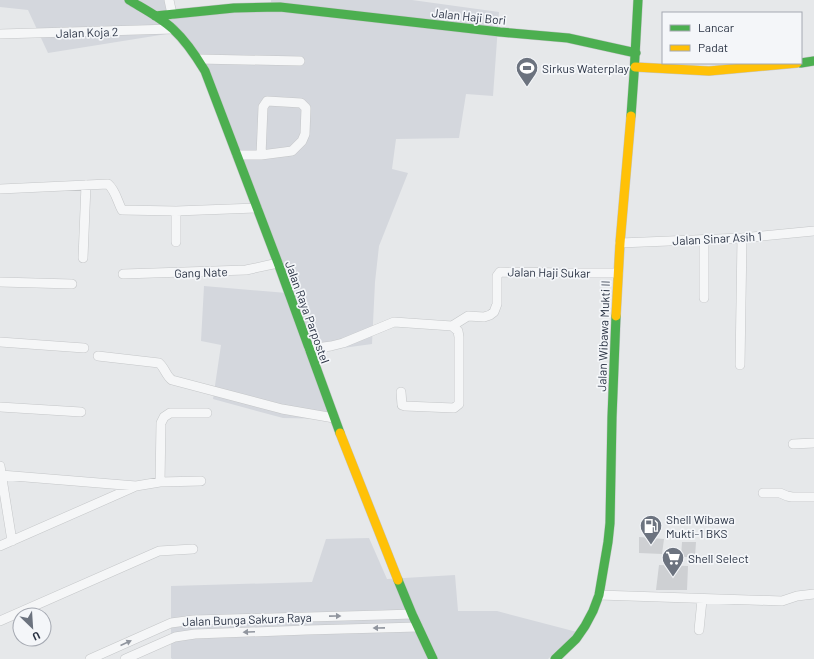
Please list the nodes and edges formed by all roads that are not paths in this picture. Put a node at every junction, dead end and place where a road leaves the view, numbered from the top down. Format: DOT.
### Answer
graph roads {
  1 [pos="128,0"];
  2 [pos="169,0"];
  3 [pos="638,0"];
  4 [pos="235,4"];
  5 [pos="172,14"];
  6 [pos="155,16"];
  7 [pos="173,30"];
  8 [pos="0,34"];
  9 [pos="636,52"];
  10 [pos="198,59"];
  11 [pos="300,61"];
  12 [pos="814,61"];
  13 [pos="802,63"];
  14 [pos="786,64"];
  15 [pos="635,67"];
  16 [pos="237,155"];
  17 [pos="262,155"];
  18 [pos="86,185"];
  19 [pos="0,189"];
  20 [pos="257,208"];
  21 [pos="176,211"];
  22 [pos="814,231"];
  23 [pos="742,238"];
  24 [pos="704,240"];
  25 [pos="176,242"];
  26 [pos="620,243"];
  27 [pos="83,258"];
  28 [pos="278,264"];
  29 [pos="618,273"];
  30 [pos="123,274"];
  31 [pos="0,282"];
  32 [pos="72,284"];
  33 [pos="704,298"];
  34 [pos="452,326"];
  35 [pos="0,342"];
  36 [pos="84,348"];
  37 [pos="309,349"];
  38 [pos="98,356"];
  39 [pos="740,365"];
  40 [pos="401,392"];
  41 [pos="0,407"];
  42 [pos="81,412"];
  43 [pos="207,413"];
  44 [pos="334,418"];
  45 [pos="814,443"];
  46 [pos="793,444"];
  47 [pos="1,470"];
  48 [pos="201,481"];
  49 [pos="160,482"];
  50 [pos="136,486"];
  51 [pos="763,493"];
  52 [pos="814,497"];
  53 [pos="12,541"];
  54 [pos="0,546"];
  55 [pos="193,549"];
  56 [pos="814,594"];
  57 [pos="599,596"];
  58 [pos="702,600"];
  59 [pos="412,614"];
  60 [pos="305,617"];
  61 [pos="194,620"];
  62 [pos="0,621"];
  63 [pos="418,627"];
  64 [pos="307,630"];
  65 [pos="699,630"];
  66 [pos="195,634"];
  67 [pos="90,659"];
  68 [pos="125,659"];
  69 [pos="433,659"];
  70 [pos="555,659"];
  1 -- 6 [label="main road, Jalan Raya Parpostel"];
  2 -- 5 [label="street"];
  3 -- 9 [label="main road, Jalan Wibawa Mukti II"];
  4 -- 5 [label="main road, Jalan Haji Bori"];
  4 -- 9 [label="main road, Jalan Haji Bori"];
  5 -- 6 [label="main road, Jalan Haji Bori"];
  6 -- 7 [label="main road, Jalan Raya Parpostel"];
  7 -- 8 [label="street, Jalan Koja 2"];
  7 -- 10 [label="main road, Jalan Raya Parpostel"];
  9 -- 15 [label="main road, Jalan Wibawa Mukti II"];
  10 -- 11 [label="street"];
  10 -- 16 [label="main road, Jalan Raya Parpostel"];
  12 -- 13 [label="main road"];
  14 -- 15 [label="main road"];
  15 -- 26 [label="main road, Jalan Wibawa Mukti II"];
  16 -- 17 [label="street"];
  16 -- 20 [label="main road, Jalan Raya Parpostel"];
  17 -- 17 [label="street"];
  18 -- 19 [label="street"];
  18 -- 21 [label="street"];
  18 -- 27 [label="street"];
  20 -- 21 [label="street"];
  20 -- 28 [label="main road, Jalan Raya Parpostel"];
  21 -- 25 [label="street"];
  22 -- 23 [label="street, Jalan Sinar Asih 1"];
  23 -- 24 [label="street, Jalan Sinar Asih 1"];
  23 -- 39 [label="street"];
  24 -- 26 [label="street, Jalan Sinar Asih 1"];
  24 -- 33 [label="street"];
  26 -- 29 [label="main road, Jalan Wibawa Mukti II"];
  28 -- 30 [label="street, Gang Nate"];
  28 -- 37 [label="main road, Jalan Raya Parpostel"];
  29 -- 34 [label="street, Jalan Haji Sukar"];
  29 -- 57 [label="main road, Jalan Wibawa Mukti II"];
  31 -- 32 [label="street"];
  34 -- 37 [label="street"];
  34 -- 40 [label="street"];
  35 -- 36 [label="street"];
  37 -- 44 [label="main road, Jalan Raya Parpostel"];
  38 -- 44 [label="street"];
  41 -- 42 [label="street"];
  43 -- 49 [label="street"];
  44 -- 59 [label="main road, Jalan Raya Parpostel"];
  45 -- 46 [label="street"];
  47 -- 50 [label="street"];
  47 -- 53 [label="street"];
  48 -- 49 [label="street"];
  49 -- 50 [label="street"];
  50 -- 53 [label="street"];
  51 -- 52 [label="street"];
  53 -- 54 [label="street"];
  55 -- 62 [label="street"];
  56 -- 58 [label="street"];
  57 -- 58 [label="street"];
  57 -- 70 [label="main road, Jalan Wibawa Mukti II"];
  58 -- 65 [label="street"];
  60 -- 59 [label="street, Jalan Bunga Sakura Raya, one-way"];
  59 -- 63 [label="main road, Jalan Raya Parpostel"];
  60 -- 61 [label="street, Jalan Bunga Sakura Raya"];
  60 -- 64 [label="street"];
  61 -- 66 [label="street"];
  67 -- 61 [label="street, Jalan Bunga Sakura Raya, one-way"];
  63 -- 64 [label="street, Jalan Bunga Sakura Raya, one-way"];
  63 -- 69 [label="main road, Jalan Raya Parpostel"];
  64 -- 66 [label="street, Jalan Bunga Sakura Raya, one-way"];
  66 -- 68 [label="street, Jalan Bunga Sakura Raya"];
}
